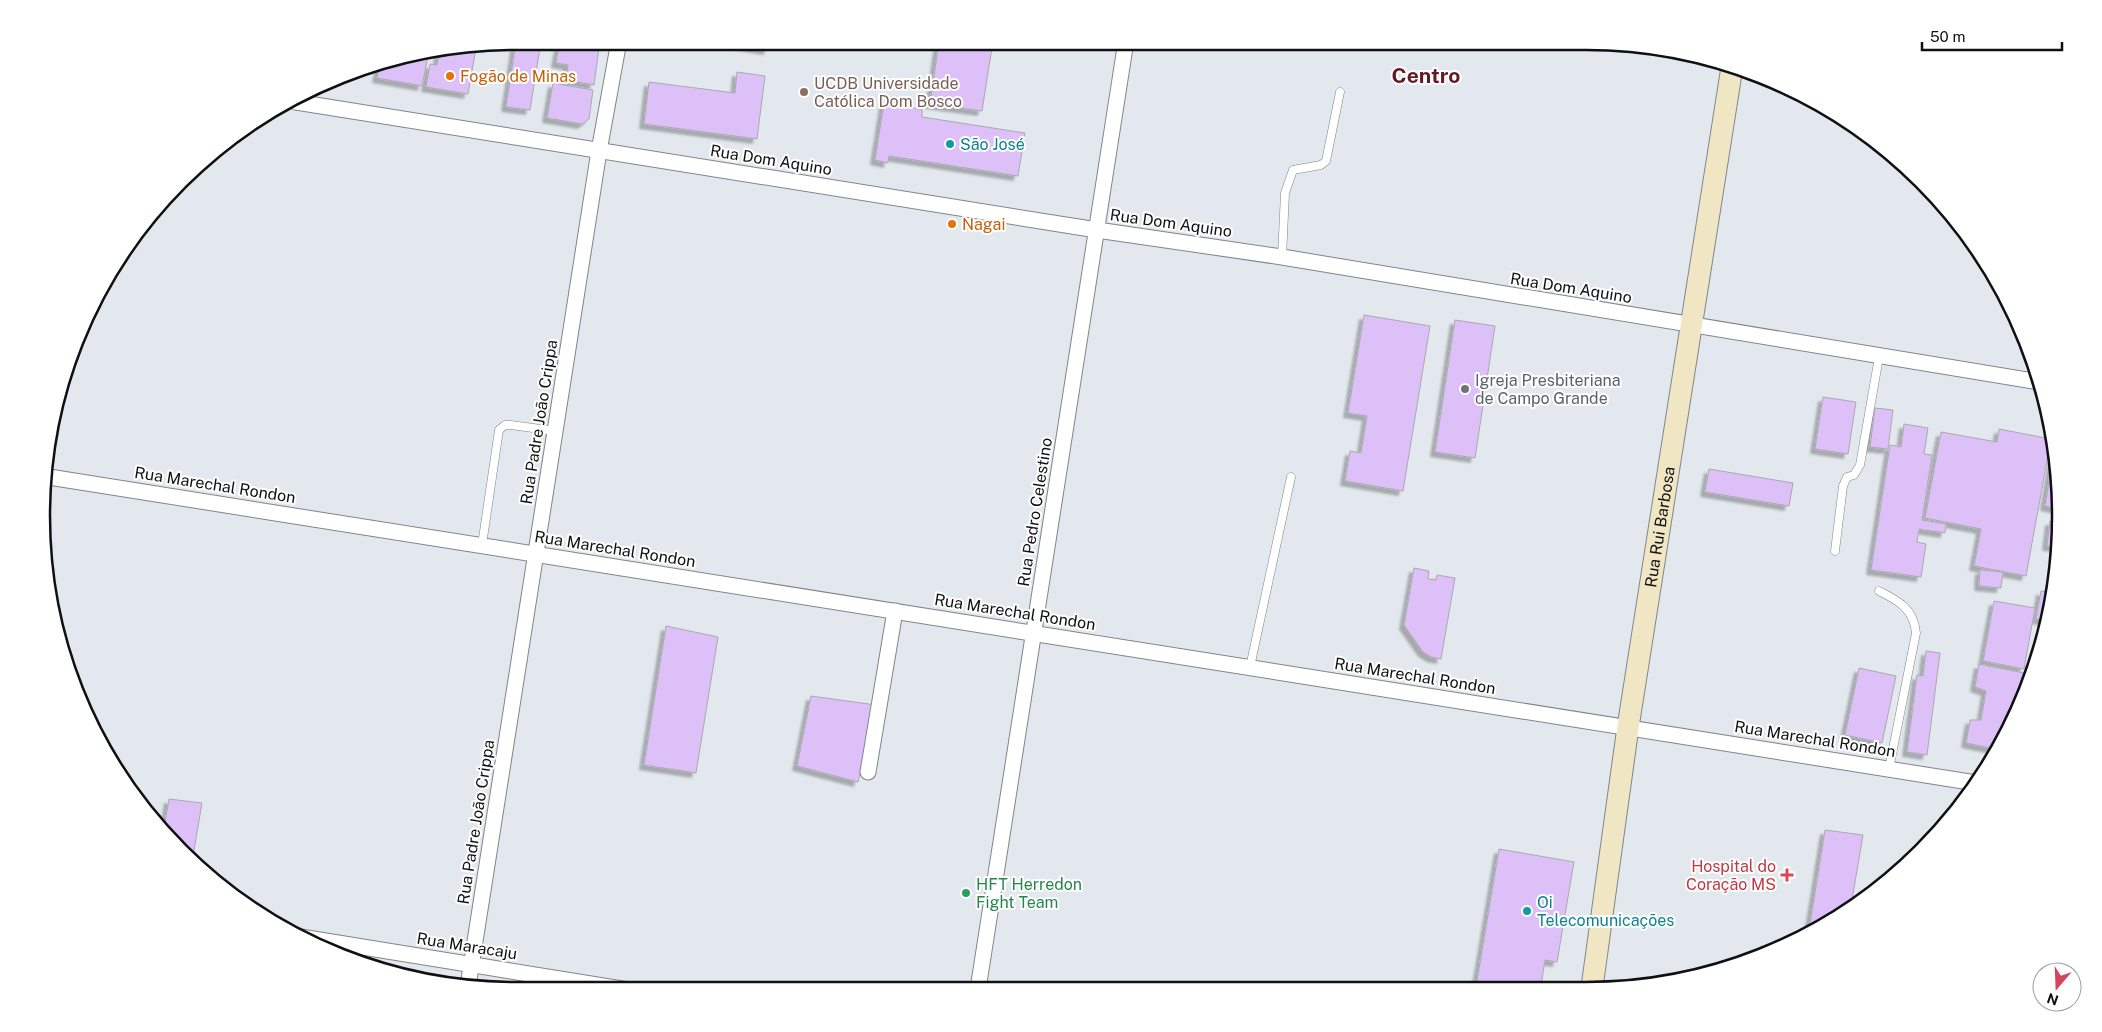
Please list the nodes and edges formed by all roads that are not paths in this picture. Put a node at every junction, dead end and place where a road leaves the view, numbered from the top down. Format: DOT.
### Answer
graph roads {
  1 [pos="617,50"];
  2 [pos="1125,50"];
  3 [pos="1731,73"];
  4 [pos="1340,92"];
  5 [pos="301,103"];
  6 [pos="599,150"];
  7 [pos="1097,230"];
  8 [pos="1282,257"];
  9 [pos="1691,326"];
  10 [pos="1879,357"];
  11 [pos="2032,381"];
  12 [pos="555,431"];
  13 [pos="52,477"];
  14 [pos="1291,477"];
  15 [pos="482,545"];
  16 [pos="1835,550"];
  17 [pos="536,554"];
  18 [pos="1879,592"];
  19 [pos="895,611"];
  20 [pos="1034,633"];
  21 [pos="1250,667"];
  22 [pos="1628,727"];
  23 [pos="1889,769"];
  24 [pos="868,772"];
  25 [pos="1968,782"];
  26 [pos="325,941"];
  27 [pos="471,964"];
  28 [pos="469,979"];
  29 [pos="580,982"];
  30 [pos="979,982"];
  31 [pos="1593,982"];
  1 -- 6 [label="street, Rua Padre João Crippa"];
  2 -- 7 [label="street, Rua Pedro Celestino"];
  3 -- 9 [label="street, Rua Rui Barbosa"];
  4 -- 8 [label="lane"];
  5 -- 6 [label="street, Rua Dom Aquino"];
  6 -- 7 [label="street, Rua Dom Aquino"];
  6 -- 12 [label="street, Rua Padre João Crippa"];
  7 -- 8 [label="street, Rua Dom Aquino"];
  7 -- 20 [label="street, Rua Pedro Celestino"];
  8 -- 9 [label="street, Rua Dom Aquino"];
  9 -- 10 [label="street, Rua Dom Aquino"];
  9 -- 22 [label="street, Rua Rui Barbosa"];
  10 -- 11 [label="street, Rua Dom Aquino"];
  10 -- 16 [label="lane"];
  12 -- 15 [label="lane"];
  12 -- 17 [label="street, Rua Padre João Crippa"];
  13 -- 15 [label="street, Rua Marechal Rondon"];
  14 -- 21 [label="lane"];
  15 -- 17 [label="street, Rua Marechal Rondon"];
  17 -- 19 [label="street, Rua Marechal Rondon"];
  17 -- 27 [label="street, Rua Padre João Crippa"];
  18 -- 23 [label="lane"];
  19 -- 20 [label="street, Rua Marechal Rondon"];
  19 -- 24 [label="street"];
  20 -- 21 [label="street, Rua Marechal Rondon"];
  20 -- 30 [label="street, Rua Pedro Celestino"];
  21 -- 22 [label="street, Rua Marechal Rondon"];
  22 -- 23 [label="street, Rua Marechal Rondon"];
  22 -- 31 [label="street, Rua Rui Barbosa"];
  23 -- 25 [label="street, Rua Marechal Rondon"];
  26 -- 27 [label="street, Rua Maracaju"];
  27 -- 28 [label="street, Rua Padre João Crippa"];
  27 -- 29 [label="street, Rua Maracaju"];
}
